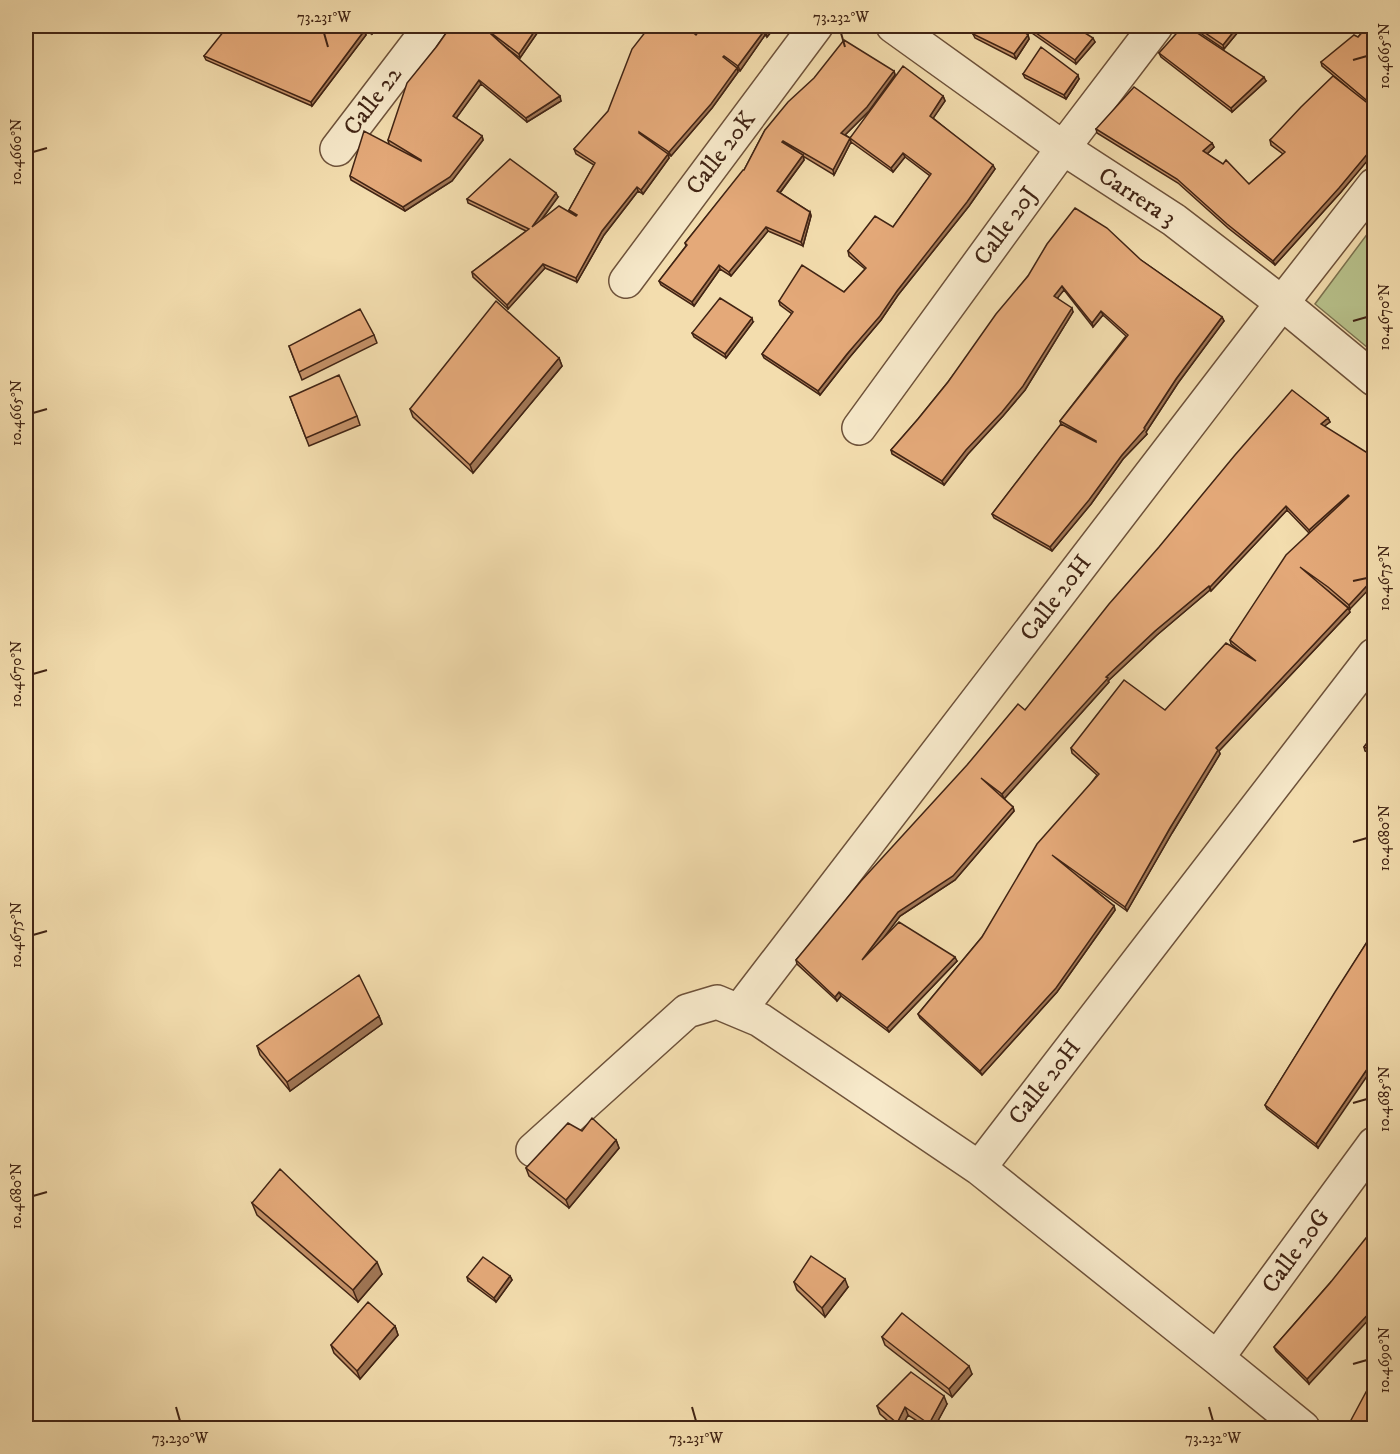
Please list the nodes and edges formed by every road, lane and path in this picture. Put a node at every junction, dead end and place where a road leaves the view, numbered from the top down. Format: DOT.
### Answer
graph roads {
  1 [pos="431,26"];
  2 [pos="816,26"];
  3 [pos="893,26"];
  4 [pos="1156,26"];
  5 [pos="1063,148"];
  6 [pos="337,149"];
  7 [pos="1374,185"];
  8 [pos="626,281"];
  9 [pos="1282,303"];
  10 [pos="1374,379"];
  11 [pos="859,428"];
  12 [pos="1374,655"];
  13 [pos="739,1011"];
  14 [pos="1374,1144"];
  15 [pos="532,1150"];
  16 [pos="979,1168"];
  17 [pos="1217,1358"];
  18 [pos="1304,1428"];
  1 -- 6 [label="street, Calle 22"];
  2 -- 8 [label="street, Calle 20K"];
  3 -- 5 [label="street, Carrera 3"];
  4 -- 5 [label="street, Calle 20J"];
  5 -- 9 [label="street, Carrera 3"];
  5 -- 11 [label="street, Calle 20J"];
  7 -- 9 [label="street, Calle 20H"];
  9 -- 10 [label="street, Carrera 3"];
  9 -- 13 [label="street, Calle 20H"];
  12 -- 16 [label="street, Calle 20H"];
  13 -- 15 [label="street"];
  13 -- 16 [label="street"];
  14 -- 17 [label="street, Calle 20G"];
  16 -- 17 [label="street"];
  17 -- 18 [label="street"];
}
